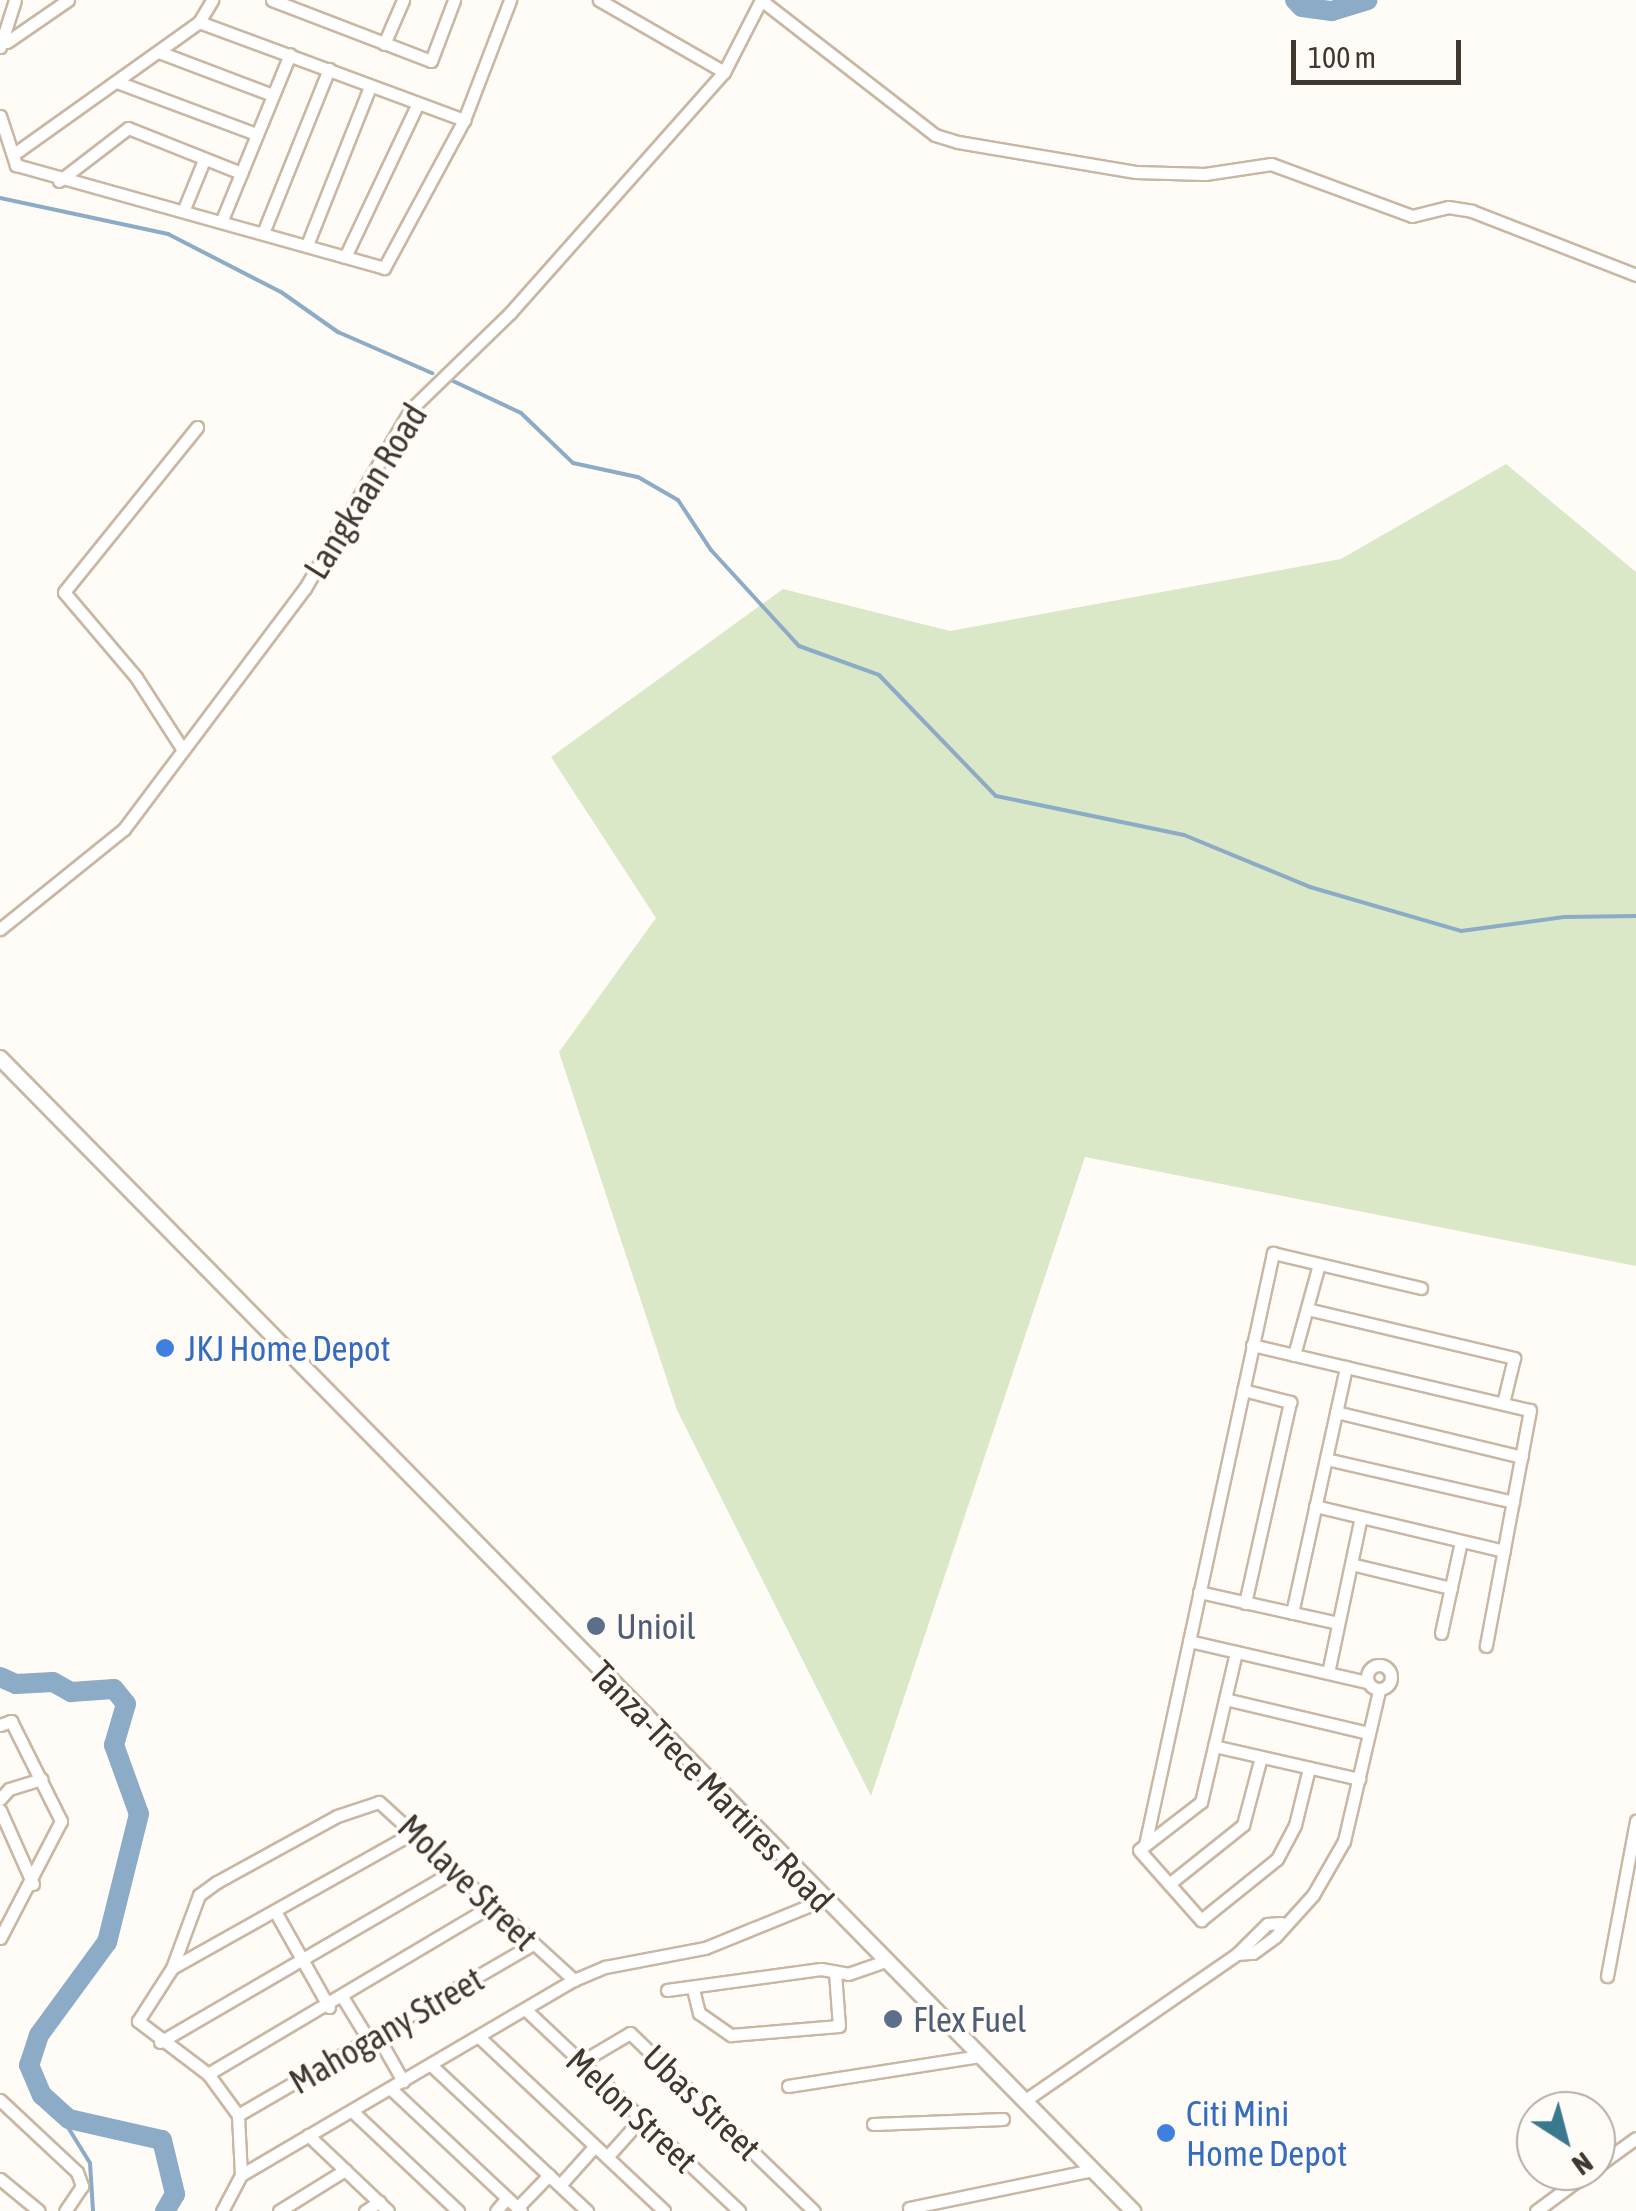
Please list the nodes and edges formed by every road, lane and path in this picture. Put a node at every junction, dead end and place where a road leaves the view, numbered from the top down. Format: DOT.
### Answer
graph roads {
  1 [pos="15,0"];
  2 [pos="68,0"];
  3 [pos="212,0"];
  4 [pos="272,0"];
  5 [pos="403,0"];
  6 [pos="454,0"];
  7 [pos="510,0"];
  8 [pos="599,0"];
  9 [pos="761,0"];
  10 [pos="199,22"];
  11 [pos="384,44"];
  12 [pos="3,45"];
  13 [pos="159,52"];
  14 [pos="290,54"];
  15 [pos="329,69"];
  16 [pos="724,72"];
  17 [pos="117,82"];
  18 [pos="370,86"];
  19 [pos="272,95"];
  20 [pos="418,103"];
  21 [pos="0,116"];
  22 [pos="464,120"];
  23 [pos="256,134"];
  24 [pos="0,158"];
  25 [pos="15,160"];
  26 [pos="204,160"];
  27 [pos="241,173"];
  28 [pos="59,181"];
  29 [pos="184,209"];
  30 [pos="222,220"];
  31 [pos="263,234"];
  32 [pos="307,245"];
  33 [pos="345,257"];
  34 [pos="1636,275"];
  35 [pos="197,427"];
  36 [pos="183,750"];
  37 [pos="0,928"];
  38 [pos="0,1058"];
  39 [pos="1319,1264"];
  40 [pos="1421,1288"];
  41 [pos="1307,1309"];
  42 [pos="1252,1345"];
  43 [pos="1294,1355"];
  44 [pos="1346,1366"];
  45 [pos="1243,1390"];
  46 [pos="1504,1403"];
  47 [pos="1336,1412"];
  48 [pos="1522,1458"];
  49 [pos="1326,1459"];
  50 [pos="1513,1502"];
  51 [pos="1315,1506"];
  52 [pos="1361,1518"];
  53 [pos="1461,1541"];
  54 [pos="1504,1551"];
  55 [pos="1351,1564"];
  56 [pos="1451,1588"];
  57 [pos="1199,1592"];
  58 [pos="1245,1602"];
  59 [pos="1292,1613"];
  60 [pos="1338,1624"];
  61 [pos="1441,1633"];
  62 [pos="1188,1640"];
  63 [pos="1486,1646"];
  64 [pos="1236,1652"];
  65 [pos="1328,1672"];
  66 [pos="1367,1682"];
  67 [pos="1379,1690"];
  68 [pos="1225,1699"];
  69 [pos="0,1726"];
  70 [pos="1369,1733"];
  71 [pos="1214,1746"];
  72 [pos="1261,1757"];
  73 [pos="1309,1768"];
  74 [pos="42,1779"];
  75 [pos="1359,1780"];
  76 [pos="0,1799"];
  77 [pos="0,1810"];
  78 [pos="1636,1821"];
  79 [pos="414,1832"];
  80 [pos="1145,1845"];
  81 [pos="454,1871"];
  82 [pos="34,1884"];
  83 [pos="1169,1884"];
  84 [pos="1629,1894"];
  85 [pos="823,1900"];
  86 [pos="491,1906"];
  87 [pos="276,1913"];
  88 [pos="0,1938"];
  89 [pos="533,1944"];
  90 [pos="303,1961"];
  91 [pos="885,1961"];
  92 [pos="172,1968"];
  93 [pos="836,1973"];
  94 [pos="1607,1976"];
  95 [pos="574,1980"];
  96 [pos="693,1989"];
  97 [pos="667,1990"];
  98 [pos="343,1998"];
  99 [pos="329,2007"];
  100 [pos="526,2010"];
  101 [pos="479,2037"];
  102 [pos="374,2039"];
  103 [pos="160,2042"];
  104 [pos="980,2056"];
  105 [pos="581,2062"];
  106 [pos="431,2065"];
  107 [pos="208,2074"];
  108 [pos="402,2081"];
  109 [pos="788,2086"];
  110 [pos="390,2088"];
  111 [pos="0,2100"];
  112 [pos="1024,2102"];
  113 [pos="352,2111"];
  114 [pos="238,2115"];
  115 [pos="642,2119"];
  116 [pos="1003,2119"];
  117 [pos="872,2124"];
  118 [pos="308,2136"];
  119 [pos="595,2146"];
  120 [pos="607,2157"];
  121 [pos="345,2170"];
  122 [pos="1093,2170"];
  123 [pos="241,2175"];
  124 [pos="549,2175"];
  125 [pos="0,2179"];
  126 [pos="560,2186"];
  127 [pos="1563,2191"];
  128 [pos="515,2206"];
  129 [pos="384,2207"];
  130 [pos="909,2208"];
  131 [pos="39,2211"];
  132 [pos="65,2211"];
  133 [pos="222,2211"];
  134 [pos="279,2211"];
  135 [pos="366,2211"];
  136 [pos="458,2211"];
  137 [pos="496,2211"];
  138 [pos="587,2211"];
  139 [pos="664,2211"];
  140 [pos="739,2211"];
  141 [pos="814,2211"];
  142 [pos="1133,2211"];
  143 [pos="1536,2211"];
  1 -- 12 [label="street"];
  2 -- 12 [label="street"];
  3 -- 10 [label="street"];
  4 -- 11 [label="street"];
  5 -- 11 [label="street"];
  6 -- 11 [label="street"];
  7 -- 22 [label="street"];
  8 -- 16 [label="street"];
  9 -- 16 [label="street, Langkaan Road"];
  9 -- 34 [label="street"];
  10 -- 13 [label="street"];
  10 -- 14 [label="street"];
  13 -- 17 [label="street"];
  13 -- 19 [label="street"];
  14 -- 15 [label="street"];
  14 -- 19 [label="street"];
  15 -- 18 [label="street"];
  15 -- 31 [label="street"];
  16 -- 36 [label="street, Langkaan Road"];
  17 -- 23 [label="street"];
  17 -- 25 [label="street"];
  18 -- 20 [label="street"];
  18 -- 32 [label="street"];
  19 -- 23 [label="street"];
  20 -- 22 [label="street"];
  20 -- 33 [label="street"];
  21 -- 25 [label="street"];
  22 -- 33 [label="street"];
  23 -- 27 [label="street"];
  24 -- 25 [label="street"];
  25 -- 28 [label="street"];
  26 -- 27 [label="street"];
  26 -- 28 [label="street"];
  26 -- 29 [label="street"];
  27 -- 30 [label="street"];
  28 -- 29 [label="street"];
  29 -- 30 [label="street"];
  30 -- 31 [label="street"];
  31 -- 32 [label="street"];
  32 -- 33 [label="street"];
  35 -- 36 [label="street"];
  36 -- 37 [label="street, Langkaan Road"];
  38 -- 85 [label="main road, Tanza-Trece Martires Road"];
  39 -- 40 [label="street"];
  39 -- 41 [label="street"];
  39 -- 42 [label="street"];
  41 -- 43 [label="street"];
  41 -- 46 [label="street"];
  42 -- 43 [label="street"];
  42 -- 45 [label="street"];
  43 -- 44 [label="street"];
  44 -- 46 [label="street"];
  44 -- 47 [label="street"];
  45 -- 57 [label="street"];
  45 -- 58 [label="street"];
  46 -- 48 [label="street"];
  47 -- 48 [label="street"];
  47 -- 49 [label="street"];
  48 -- 50 [label="street"];
  49 -- 50 [label="street"];
  49 -- 51 [label="street"];
  50 -- 54 [label="street"];
  51 -- 52 [label="street"];
  51 -- 59 [label="street"];
  52 -- 53 [label="street"];
  52 -- 55 [label="street"];
  53 -- 54 [label="street"];
  53 -- 56 [label="street"];
  54 -- 63 [label="street"];
  55 -- 56 [label="street"];
  55 -- 60 [label="street"];
  56 -- 61 [label="street"];
  57 -- 58 [label="street"];
  57 -- 62 [label="street"];
  58 -- 59 [label="street"];
  59 -- 60 [label="street"];
  60 -- 65 [label="street"];
  62 -- 64 [label="street"];
  62 -- 80 [label="street"];
  64 -- 65 [label="street"];
  64 -- 68 [label="street"];
  65 -- 66 [label="street"];
  66 -- 67 [label="street"];
  66 -- 67 [label="street"];
  67 -- 70 [label="street"];
  68 -- 70 [label="street"];
  68 -- 71 [label="street"];
  69 -- 74 [label="street"];
  70 -- 75 [label="street"];
  71 -- 72 [label="street"];
  71 -- 80 [label="street"];
  72 -- 73 [label="street"];
  72 -- 83 [label="street"];
  73 -- 75 [label="street"];
  73 -- 83 [label="street"];
  74 -- 76 [label="street"];
  74 -- 82 [label="street"];
  75 -- 112 [label="street"];
  77 -- 82 [label="street"];
  78 -- 84 [label="street"];
  79 -- 81 [label="street, Molave Street"];
  79 -- 87 [label="street"];
  79 -- 92 [label="street, Molave Street"];
  80 -- 83 [label="street"];
  81 -- 86 [label="street, Molave Street"];
  81 -- 90 [label="street"];
  82 -- 88 [label="street"];
  84 -- 94 [label="street"];
  85 -- 91 [label="main road, Tanza-Trece Martires Road"];
  85 -- 95 [label="street"];
  86 -- 89 [label="street, Molave Street"];
  86 -- 98 [label="street"];
  87 -- 90 [label="street"];
  87 -- 92 [label="street"];
  89 -- 95 [label="street, Molave Street"];
  89 -- 102 [label="street, Mahogany Street"];
  90 -- 99 [label="street"];
  90 -- 103 [label="street"];
  91 -- 93 [label="street"];
  91 -- 104 [label="main road, Tanza-Trece Martires Road"];
  92 -- 103 [label="street"];
  93 -- 96 [label="street"];
  93 -- 96 [label="street"];
  95 -- 100 [label="street"];
  96 -- 97 [label="street"];
  98 -- 99 [label="street"];
  98 -- 102 [label="street"];
  99 -- 107 [label="street"];
  100 -- 101 [label="street"];
  100 -- 105 [label="street, Melon Street"];
  101 -- 106 [label="street"];
  101 -- 119 [label="street"];
  102 -- 108 [label="street"];
  102 -- 114 [label="street, Mahogany Street"];
  103 -- 107 [label="street"];
  104 -- 109 [label="street"];
  104 -- 112 [label="main road, Tanza-Trece Martires Road"];
  105 -- 115 [label="street, Melon Street"];
  105 -- 141 [label="street, Ubas Street"];
  106 -- 108 [label="street"];
  106 -- 124 [label="street"];
  107 -- 114 [label="street"];
  108 -- 110 [label="street"];
  110 -- 113 [label="street"];
  110 -- 128 [label="street"];
  111 -- 132 [label="street"];
  112 -- 122 [label="main road, Tanza-Trece Martires Road"];
  113 -- 118 [label="street"];
  113 -- 136 [label="street"];
  114 -- 123 [label="street"];
  115 -- 120 [label="street"];
  115 -- 140 [label="street, Melon Street"];
  116 -- 117 [label="street"];
  118 -- 121 [label="street"];
  118 -- 123 [label="street"];
  119 -- 120 [label="street"];
  119 -- 126 [label="street"];
  120 -- 139 [label="street"];
  121 -- 129 [label="street"];
  121 -- 134 [label="street"];
  122 -- 130 [label="street"];
  122 -- 142 [label="main road, Tanza-Trece Martires Road"];
  123 -- 133 [label="street"];
  124 -- 126 [label="street"];
  124 -- 128 [label="street"];
  125 -- 131 [label="street"];
  126 -- 138 [label="street"];
  127 -- 143 [label="street"];
  128 -- 137 [label="street"];
  129 -- 135 [label="street"];
}
